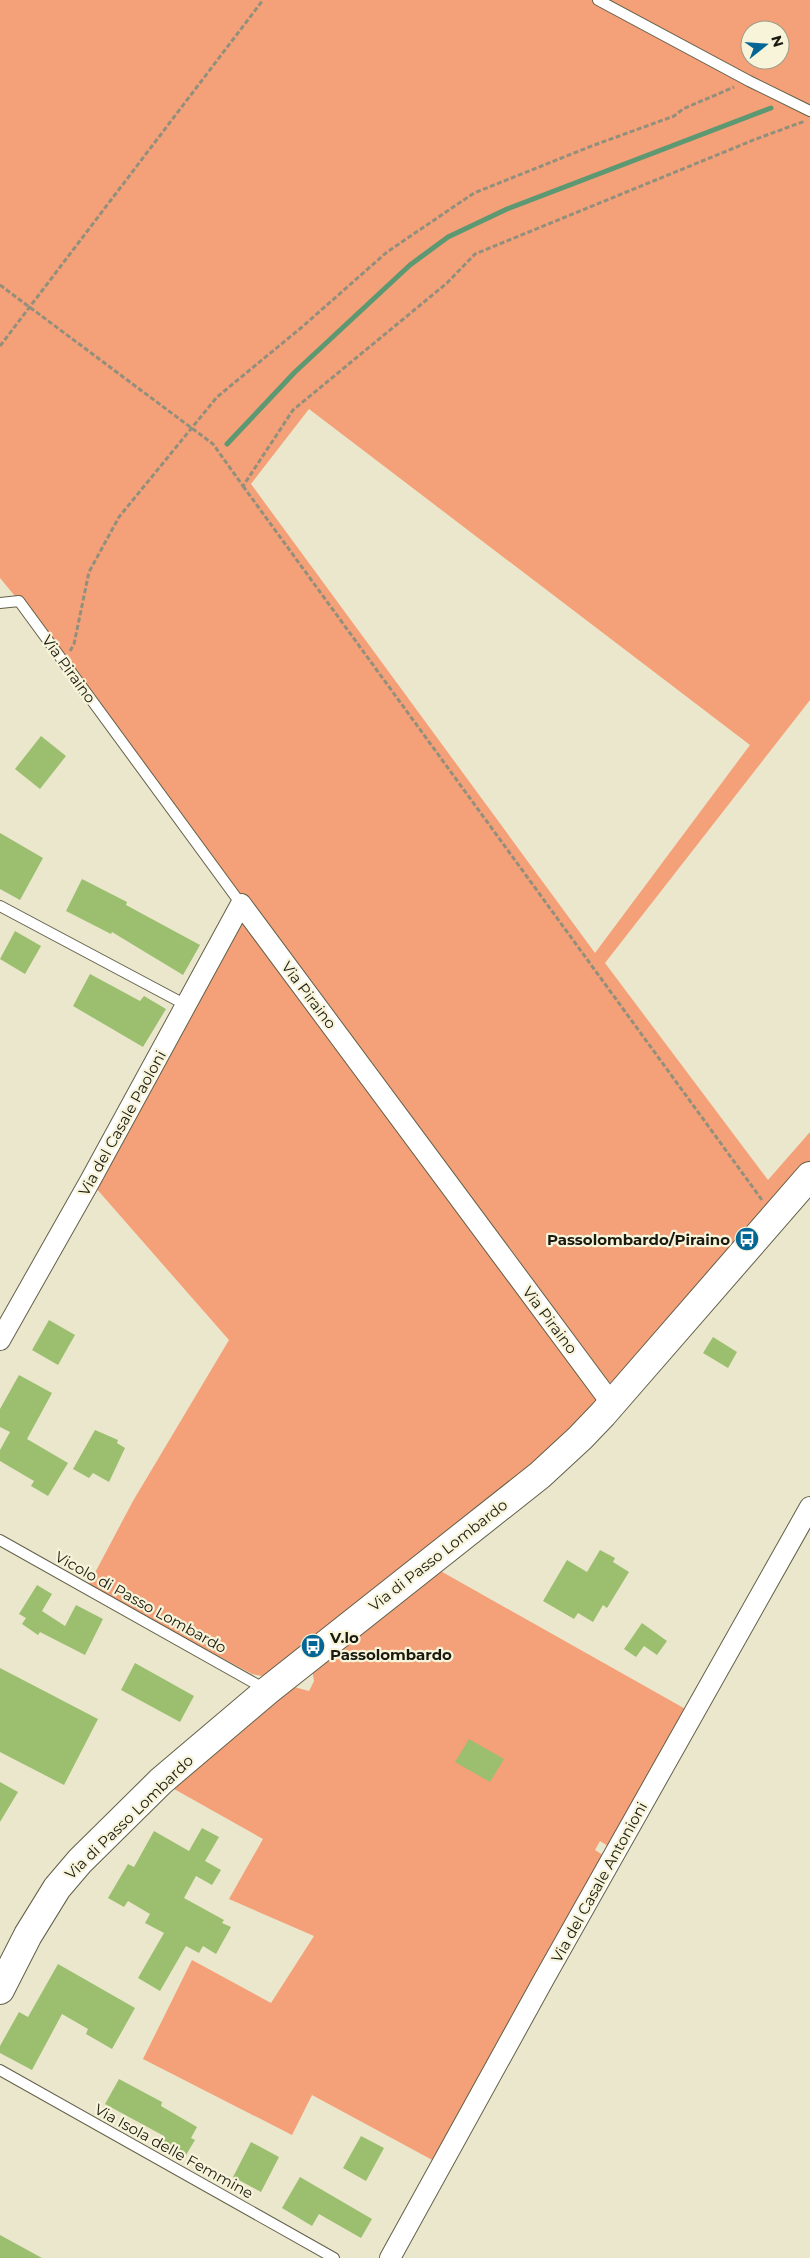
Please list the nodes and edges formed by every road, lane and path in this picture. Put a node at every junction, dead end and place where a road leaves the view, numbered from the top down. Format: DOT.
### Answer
graph roads {
  1 [pos="263,0"];
  2 [pos="598,0"];
  3 [pos="734,87"];
  4 [pos="810,111"];
  5 [pos="810,119"];
  6 [pos="0,285"];
  7 [pos="30,307"];
  8 [pos="0,346"];
  9 [pos="191,428"];
  10 [pos="244,486"];
  11 [pos="0,603"];
  12 [pos="64,662"];
  13 [pos="241,904"];
  14 [pos="0,906"];
  15 [pos="186,1005"];
  16 [pos="810,1176"];
  17 [pos="774,1217"];
  18 [pos="0,1340"];
  19 [pos="612,1404"];
  20 [pos="810,1507"];
  21 [pos="0,1540"];
  22 [pos="267,1691"];
  23 [pos="0,1990"];
  24 [pos="0,2070"];
  25 [pos="334,2258"];
  26 [pos="390,2258"];
  1 -- 7 [label="path"];
  2 -- 4 [label="lane"];
  3 -- 9 [label="path"];
  5 -- 10 [label="path"];
  6 -- 7 [label="path"];
  7 -- 8 [label="path"];
  7 -- 9 [label="path"];
  9 -- 10 [label="path"];
  9 -- 12 [label="path"];
  10 -- 17 [label="path"];
  11 -- 12 [label="lane, Via Piraino"];
  12 -- 13 [label="lane, Via Piraino"];
  13 -- 15 [label="street, Via del Casale Paoloni"];
  13 -- 19 [label="street, Via Piraino"];
  14 -- 15 [label="lane"];
  15 -- 18 [label="street, Via del Casale Paoloni"];
  16 -- 17 [label="street, Via di Passo Lombardo"];
  17 -- 19 [label="street, Via di Passo Lombardo"];
  19 -- 22 [label="street, Via di Passo Lombardo"];
  20 -- 26 [label="street, Via del Casale Antonioni"];
  21 -- 22 [label="lane, Vicolo di Passo Lombardo"];
  22 -- 23 [label="street, Via di Passo Lombardo"];
  24 -- 25 [label="lane, Via Isola delle Femmine"];
}
